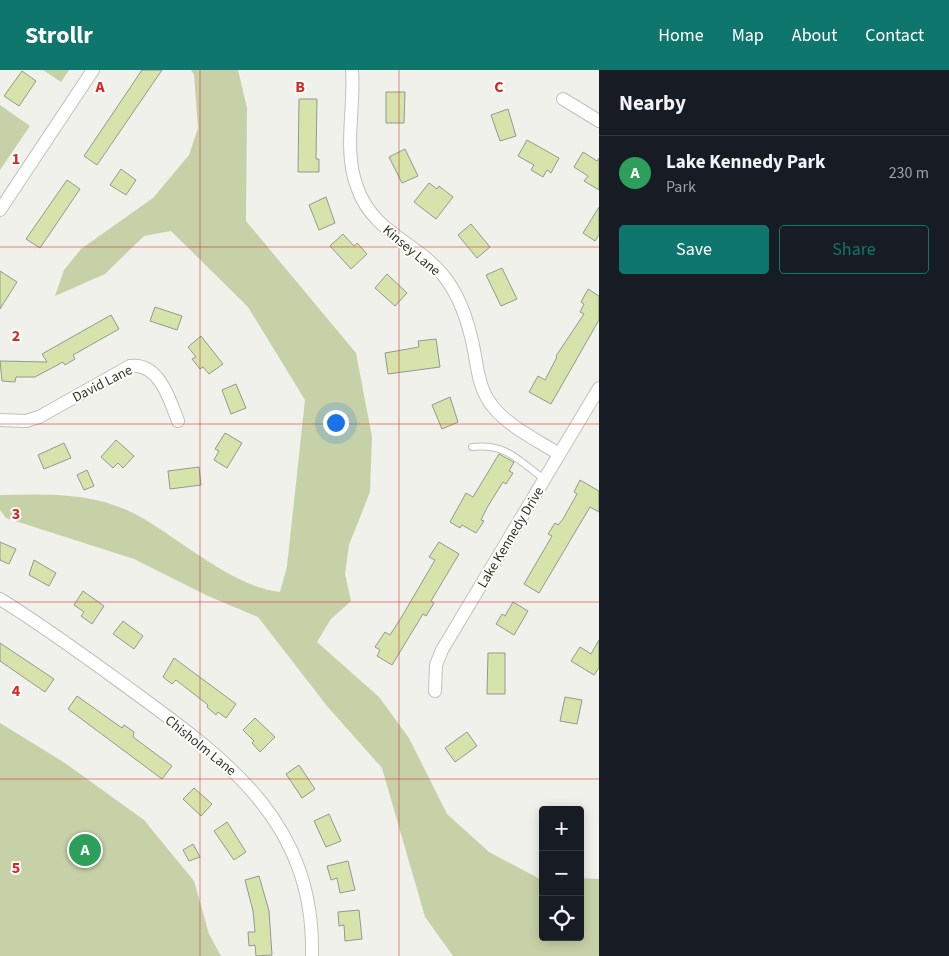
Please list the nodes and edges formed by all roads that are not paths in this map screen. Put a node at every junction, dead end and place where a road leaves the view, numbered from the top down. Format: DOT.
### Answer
graph roads {
  1 [pos="93,70"];
  2 [pos="352,70"];
  3 [pos="564,99"];
  4 [pos="599,121"];
  5 [pos="0,210"];
  6 [pos="599,388"];
  7 [pos="0,420"];
  8 [pos="178,421"];
  9 [pos="472,447"];
  10 [pos="559,454"];
  11 [pos="544,479"];
  12 [pos="0,599"];
  13 [pos="435,691"];
  14 [pos="312,956"];
  1 -- 5 [label="street"];
  2 -- 10 [label="street, Kinsey Lane"];
  3 -- 4 [label="street"];
  6 -- 10 [label="street, Lake Kennedy Drive"];
  7 -- 8 [label="street, David Lane"];
  9 -- 11 [label="lane"];
  10 -- 11 [label="street, Lake Kennedy Drive"];
  11 -- 13 [label="street, Lake Kennedy Drive"];
  12 -- 14 [label="street, Chisholm Lane"];
}
